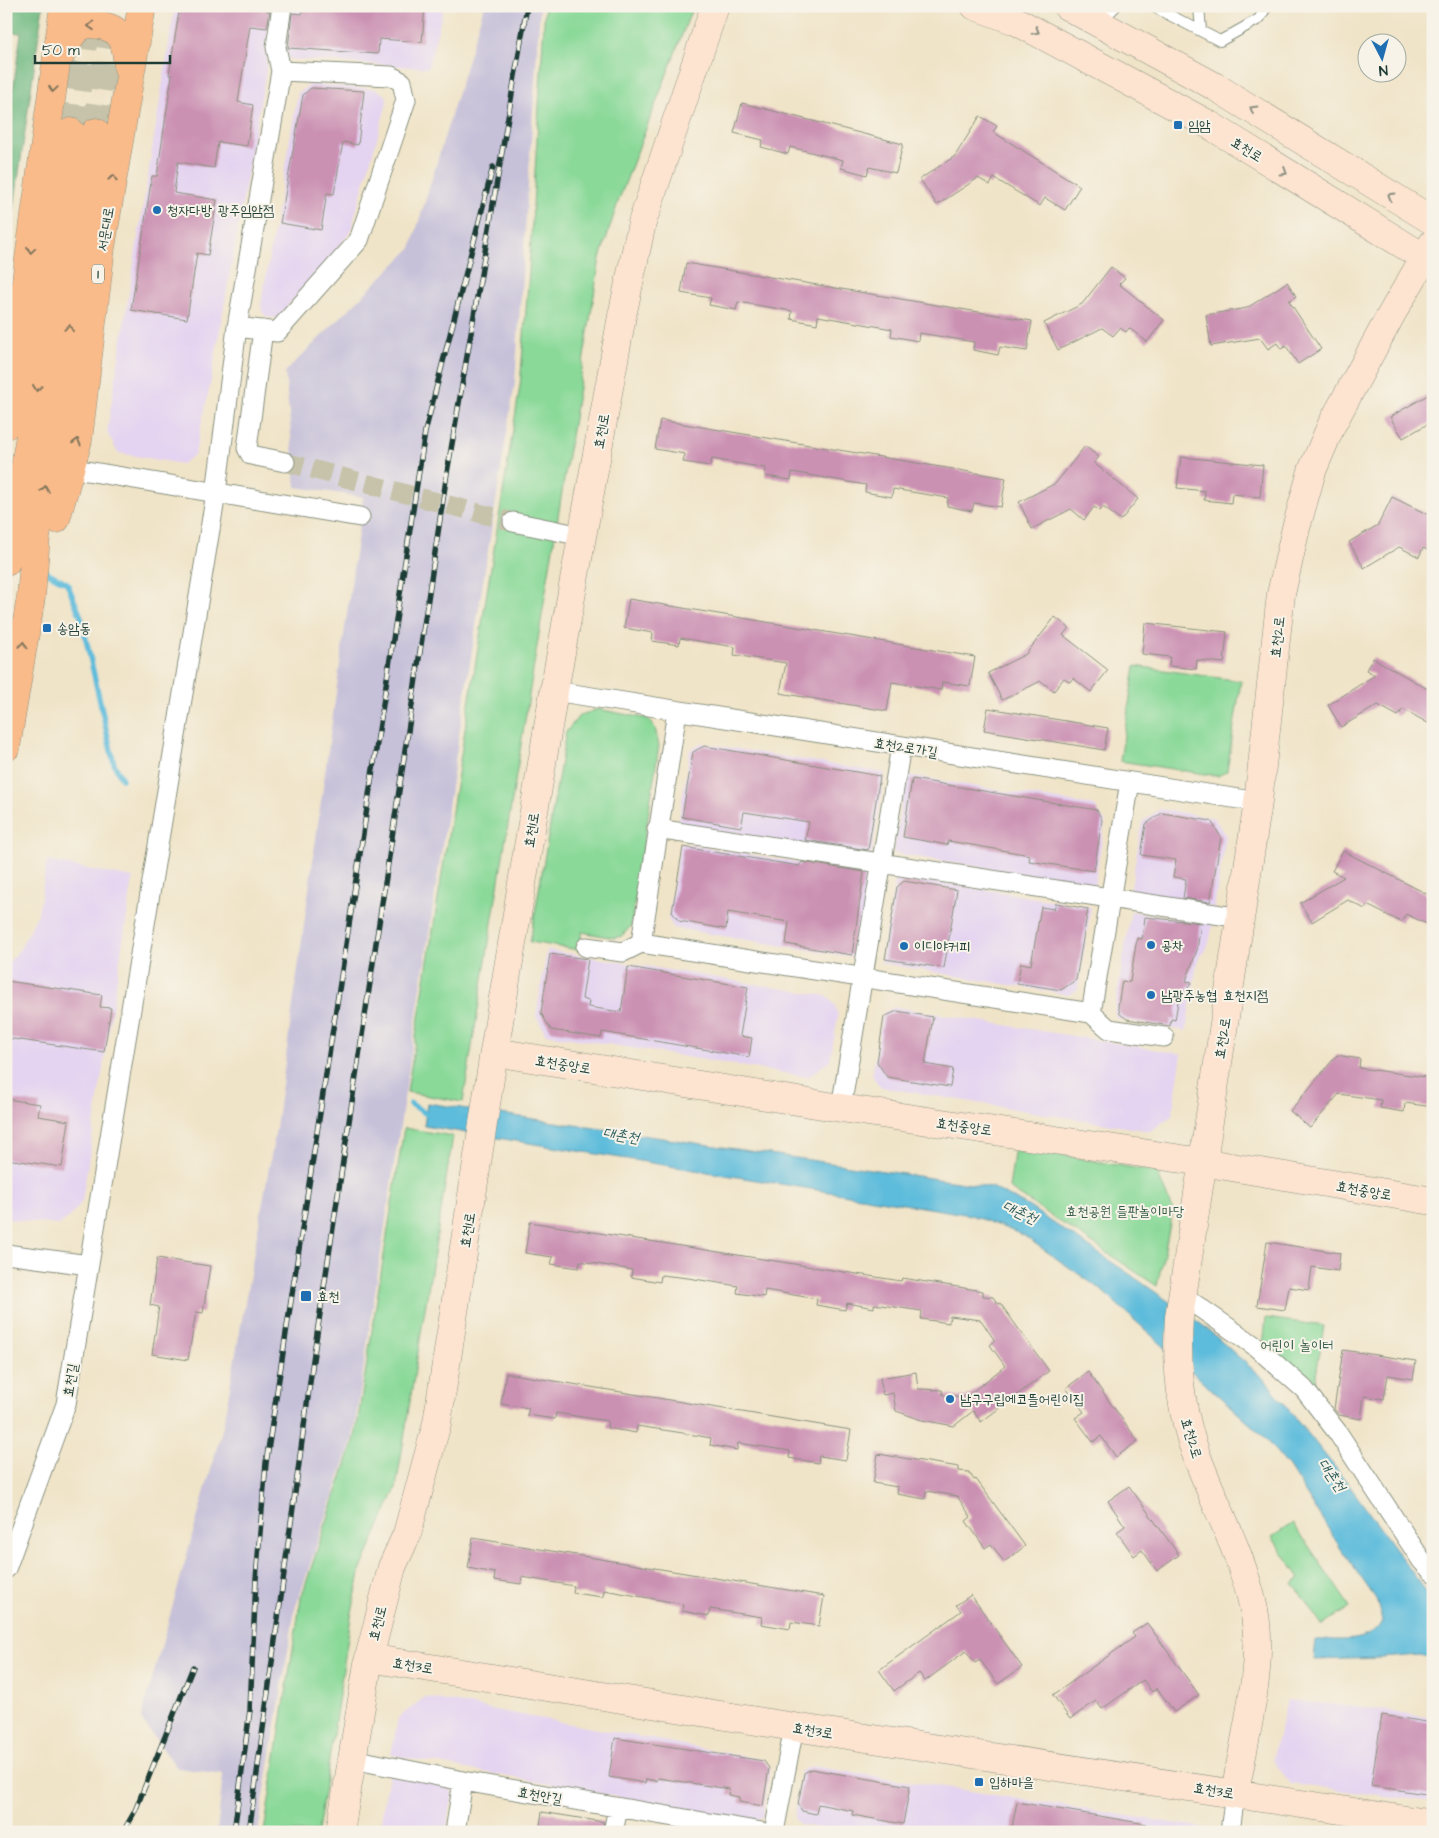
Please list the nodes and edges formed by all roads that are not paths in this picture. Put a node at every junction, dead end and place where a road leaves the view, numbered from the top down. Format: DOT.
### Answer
graph roads {
  1 [pos="64,6"];
  2 [pos="142,6"];
  3 [pos="282,6"];
  4 [pos="714,6"];
  5 [pos="975,6"];
  6 [pos="1066,6"];
  7 [pos="1152,6"];
  8 [pos="1200,6"];
  9 [pos="1267,6"];
  10 [pos="1107,15"];
  11 [pos="1201,31"];
  12 [pos="57,61"];
  13 [pos="281,71"];
  14 [pos="129,85"];
  15 [pos="84,132"];
  16 [pos="1433,221"];
  17 [pos="1430,255"];
  18 [pos="237,327"];
  19 [pos="263,330"];
  20 [pos="6,425"];
  21 [pos="285,462"];
  22 [pos="70,468"];
  23 [pos="216,493"];
  24 [pos="360,517"];
  25 [pos="513,522"];
  26 [pos="34,536"];
  27 [pos="582,536"];
  28 [pos="6,562"];
  29 [pos="554,691"];
  30 [pos="677,711"];
  31 [pos="900,746"];
  32 [pos="6,747"];
  33 [pos="1130,782"];
  34 [pos="1258,802"];
  35 [pos="658,829"];
  36 [pos="882,864"];
  37 [pos="1111,899"];
  38 [pos="1240,918"];
  39 [pos="641,943"];
  40 [pos="586,947"];
  41 [pos="863,978"];
  42 [pos="1091,1013"];
  43 [pos="1164,1037"];
  44 [pos="494,1052"];
  45 [pos="841,1108"];
  46 [pos="1202,1162"];
  47 [pos="1433,1201"];
  48 [pos="6,1254"];
  49 [pos="89,1265"];
  50 [pos="1183,1296"];
  51 [pos="6,1568"];
  52 [pos="1433,1572"];
  53 [pos="369,1658"];
  54 [pos="794,1727"];
  55 [pos="352,1760"];
  56 [pos="463,1781"];
  57 [pos="1235,1793"];
  58 [pos="618,1808"];
  59 [pos="1433,1824"];
  60 [pos="340,1832"];
  61 [pos="455,1832"];
  62 [pos="613,1832"];
  63 [pos="762,1832"];
  64 [pos="774,1832"];
  65 [pos="1230,1832"];
  1 -- 12 [label="main road"];
  2 -- 14 [label="main road, 서문대로 / 1"];
  3 -- 13 [label="street"];
  4 -- 27 [label="street, 효천1로"];
  5 -- 17 [label="street, 효천로, one-way"];
  6 -- 10 [label="street"];
  7 -- 11 [label="lane"];
  8 -- 11 [label="lane"];
  9 -- 11 [label="lane"];
  16 -- 10 [label="street, one-way"];
  14 -- 12 [label="main road, one-way"];
  12 -- 20 [label="main road, one-way"];
  13 -- 18 [label="street, 효천길"];
  13 -- 19 [label="street"];
  22 -- 14 [label="main road, 서문대로 / 1, one-way"];
  15 -- 26 [label="main road, 서문대로"];
  17 -- 34 [label="street, 효천2로"];
  18 -- 19 [label="street"];
  18 -- 23 [label="street, 효천길"];
  19 -- 21 [label="street"];
  22 -- 23 [label="street"];
  22 -- 26 [label="main road, 서문대로 / 1"];
  23 -- 24 [label="street"];
  23 -- 49 [label="street, 효천길"];
  25 -- 27 [label="street"];
  26 -- 28 [label="main road"];
  32 -- 26 [label="main road, 1, one-way"];
  27 -- 29 [label="street, 효천1로"];
  29 -- 30 [label="street, 효천2로가길"];
  29 -- 44 [label="street, 효천1로"];
  30 -- 31 [label="street, 효천2로가길"];
  30 -- 35 [label="street"];
  31 -- 33 [label="street, 효천2로가길"];
  31 -- 36 [label="street"];
  33 -- 34 [label="street, 효천2로가길"];
  33 -- 37 [label="street"];
  34 -- 38 [label="street, 효천2로"];
  35 -- 36 [label="street"];
  35 -- 39 [label="street"];
  36 -- 37 [label="street"];
  36 -- 41 [label="street"];
  37 -- 38 [label="street"];
  37 -- 42 [label="street"];
  38 -- 46 [label="street, 효천2로"];
  39 -- 40 [label="street"];
  39 -- 41 [label="street"];
  41 -- 42 [label="street"];
  41 -- 45 [label="street"];
  42 -- 43 [label="street"];
  44 -- 45 [label="street, 효천중앙로"];
  44 -- 53 [label="street, 효천1로"];
  45 -- 46 [label="street, 효천중앙로"];
  46 -- 47 [label="street, 효천중앙로"];
  46 -- 50 [label="street, 효천2로"];
  48 -- 49 [label="street"];
  49 -- 51 [label="street, 효천길"];
  50 -- 52 [label="street"];
  50 -- 57 [label="street, 효천2로"];
  53 -- 54 [label="street, 효천3로"];
  53 -- 55 [label="street"];
  54 -- 57 [label="street, 효천3로"];
  54 -- 64 [label="street"];
  55 -- 56 [label="street, 효천안길"];
  55 -- 60 [label="street"];
  56 -- 58 [label="street, 효천안길"];
  56 -- 61 [label="street"];
  57 -- 59 [label="street, 효천3로"];
  57 -- 65 [label="street"];
  58 -- 62 [label="street"];
  58 -- 63 [label="street, 효천안길"];
}
